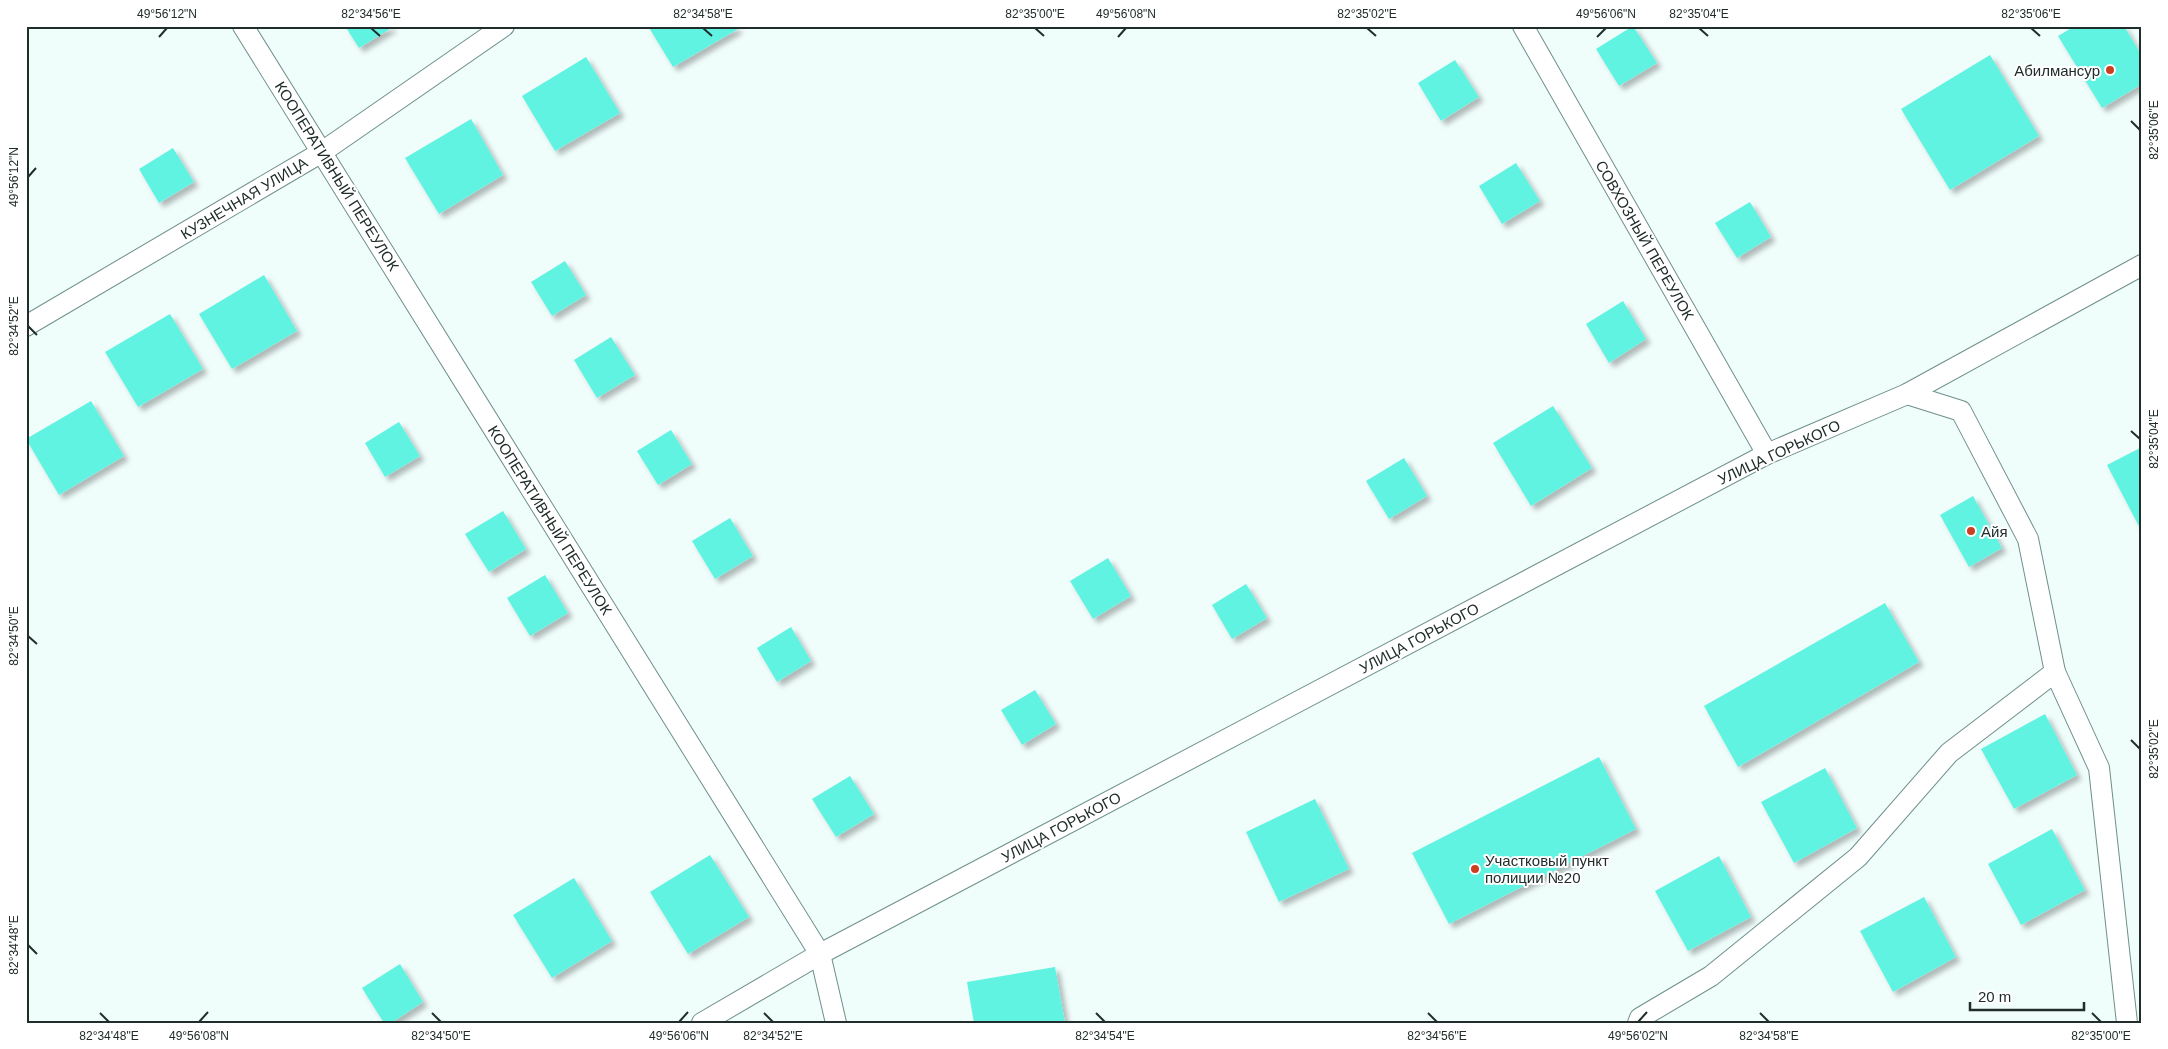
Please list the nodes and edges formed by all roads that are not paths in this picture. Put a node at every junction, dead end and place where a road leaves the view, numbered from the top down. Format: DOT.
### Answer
graph roads {
  1 [pos="243,26"];
  2 [pos="504,26"];
  3 [pos="1523,26"];
  4 [pos="322,152"];
  5 [pos="2142,265"];
  6 [pos="26,326"];
  7 [pos="1907,394"];
  8 [pos="1767,454"];
  9 [pos="2055,672"];
  10 [pos="820,954"];
  11 [pos="702,1023"];
  12 [pos="836,1023"];
  13 [pos="1638,1023"];
  14 [pos="2127,1023"];
  1 -- 4 [label="lane, КООПЕРАТИВНЫЙ ПЕРЕУЛОК"];
  2 -- 4 [label="lane, КУЗНЕЧНАЯ УЛИЦА"];
  3 -- 8 [label="lane, СОВХОЗНЫЙ ПЕРЕУЛОК"];
  4 -- 6 [label="lane, КУЗНЕЧНАЯ УЛИЦА"];
  4 -- 10 [label="lane, КООПЕРАТИВНЫЙ ПЕРЕУЛОК"];
  5 -- 7 [label="lane, УЛИЦА ГОРЬКОГО"];
  7 -- 8 [label="lane, УЛИЦА ГОРЬКОГО"];
  7 -- 9 [label="lane"];
  8 -- 10 [label="lane, УЛИЦА ГОРЬКОГО"];
  9 -- 13 [label="lane"];
  9 -- 14 [label="lane"];
  10 -- 11 [label="lane, УЛИЦА ГОРЬКОГО"];
  10 -- 12 [label="lane, КООПЕРАТИВНЫЙ ПЕРЕУЛОК"];
}
